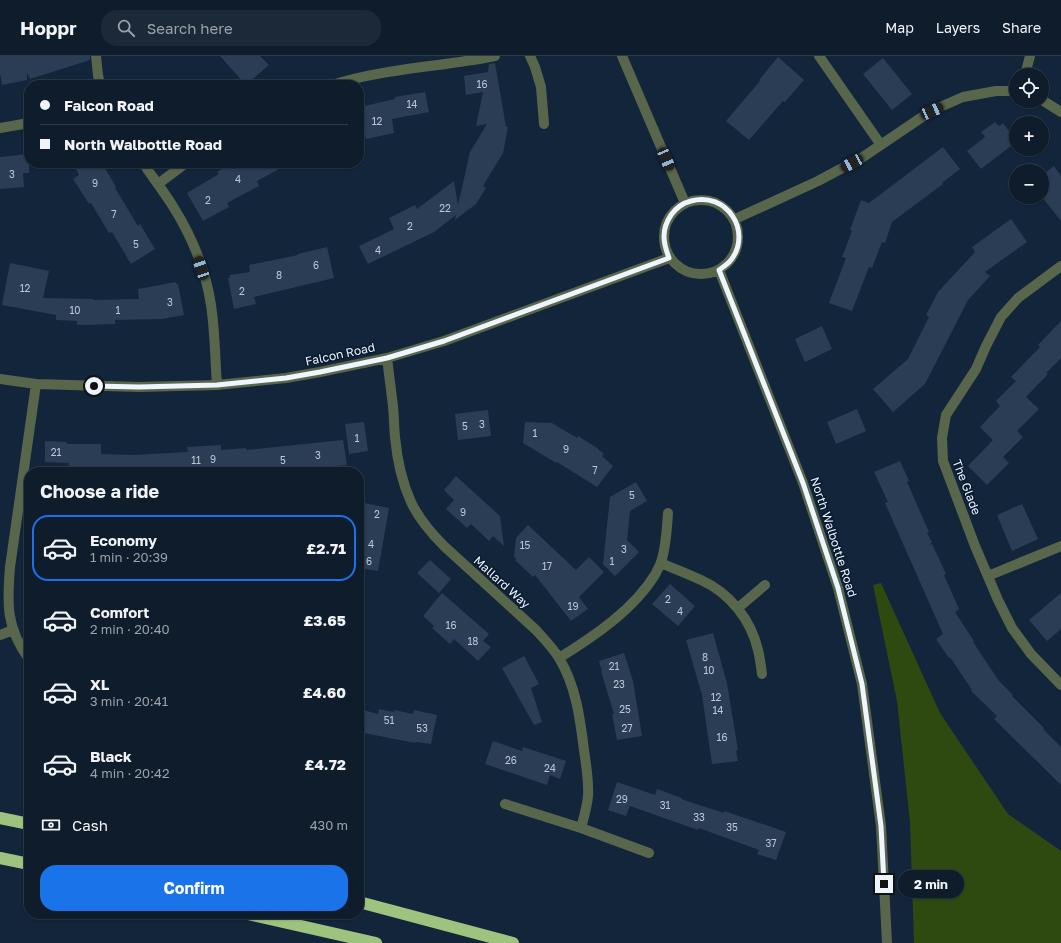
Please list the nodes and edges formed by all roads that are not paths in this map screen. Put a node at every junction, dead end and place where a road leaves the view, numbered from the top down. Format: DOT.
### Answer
graph roads {
  1 [pos="96,56"];
  2 [pos="496,56"];
  3 [pos="530,56"];
  4 [pos="622,56"];
  5 [pos="819,56"];
  6 [pos="1030,56"];
  7 [pos="1027,68"];
  8 [pos="99,80"];
  9 [pos="349,80"];
  10 [pos="1009,91"];
  11 [pos="1049,104"];
  12 [pos="1061,112"];
  13 [pos="24,124"];
  14 [pos="544,124"];
  15 [pos="0,128"];
  16 [pos="881,145"];
  17 [pos="147,168"];
  18 [pos="179,168"];
  19 [pos="158,184"];
  20 [pos="685,203"];
  21 [pos="735,219"];
  22 [pos="669,258"];
  23 [pos="1061,266"];
  24 [pos="719,270"];
  25 [pos="387,358"];
  26 [pos="0,379"];
  27 [pos="36,384"];
  28 [pos="217,385"];
  29 [pos="24,467"];
  30 [pos="24,468"];
  31 [pos="668,513"];
  32 [pos="1061,546"];
  33 [pos="661,563"];
  34 [pos="988,576"];
  35 [pos="765,585"];
  36 [pos="738,608"];
  37 [pos="12,630"];
  38 [pos="0,635"];
  39 [pos="24,651"];
  40 [pos="559,658"];
  41 [pos="762,674"];
  42 [pos="1061,685"];
  43 [pos="504,804"];
  44 [pos="0,818"];
  45 [pos="24,823"];
  46 [pos="581,828"];
  47 [pos="649,853"];
  48 [pos="0,858"];
  49 [pos="24,863"];
  50 [pos="364,903"];
  51 [pos="270,919"];
  52 [pos="376,943"];
  53 [pos="513,943"];
  54 [pos="887,943"];
  1 -- 8 [label="street"];
  2 -- 9 [label="street"];
  3 -- 14 [label="street"];
  4 -- 20 [label="street"];
  5 -- 16 [label="street"];
  6 -- 7 [label="street"];
  10 -- 16 [label="street"];
  11 -- 12 [label="street"];
  13 -- 15 [label="street"];
  16 -- 21 [label="street"];
  17 -- 19 [label="street"];
  18 -- 19 [label="street"];
  19 -- 28 [label="street"];
  20 -- 21 [label="street"];
  20 -- 22 [label="street"];
  21 -- 24 [label="street"];
  22 -- 24 [label="street"];
  22 -- 25 [label="street, Falcon Road"];
  23 -- 34 [label="street, The Glade"];
  24 -- 54 [label="street, North Walbottle Road"];
  25 -- 28 [label="street, Falcon Road"];
  25 -- 40 [label="street, Mallard Way"];
  26 -- 27 [label="street, Falcon Road"];
  27 -- 28 [label="street, Falcon Road"];
  27 -- 29 [label="street"];
  30 -- 37 [label="street"];
  31 -- 33 [label="street"];
  32 -- 34 [label="street"];
  33 -- 36 [label="street"];
  33 -- 40 [label="street"];
  34 -- 42 [label="street, The Glade"];
  35 -- 36 [label="street"];
  36 -- 41 [label="street"];
  37 -- 38 [label="street"];
  37 -- 39 [label="street"];
  40 -- 46 [label="street, Mallard Way"];
  43 -- 46 [label="street"];
  44 -- 45 [label="highway"];
  46 -- 47 [label="street"];
  48 -- 49 [label="highway"];
  50 -- 53 [label="highway"];
  51 -- 52 [label="highway"];
}
